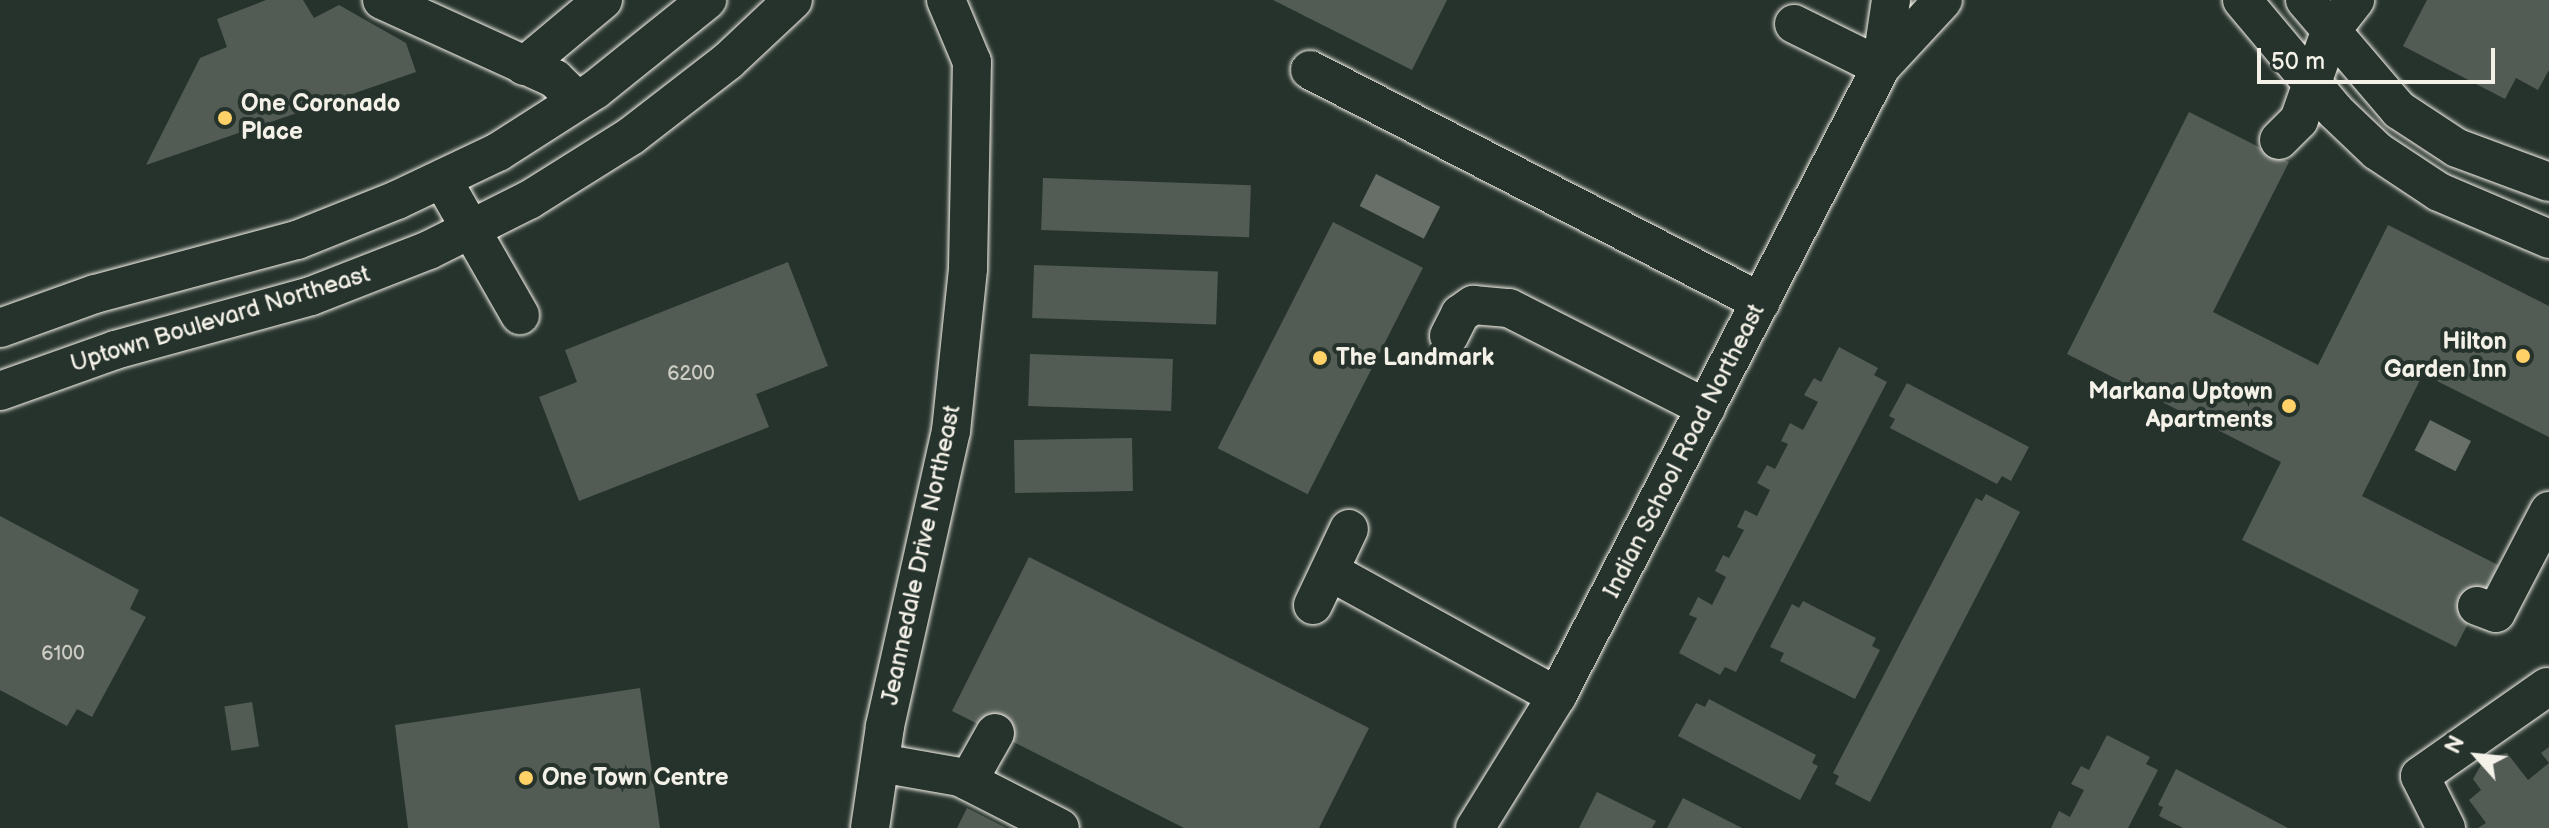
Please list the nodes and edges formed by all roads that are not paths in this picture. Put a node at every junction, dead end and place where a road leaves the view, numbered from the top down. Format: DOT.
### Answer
graph roads {
  1 [pos="382,0"];
  2 [pos="603,0"];
  3 [pos="707,0"];
  4 [pos="793,0"];
  5 [pos="1891,0"];
  6 [pos="1943,0"];
  7 [pos="2242,0"];
  8 [pos="2305,0"];
  9 [pos="2355,0"];
  10 [pos="953,2"];
  11 [pos="1794,24"];
  12 [pos="2330,32"];
  13 [pos="524,66"];
  14 [pos="1881,67"];
  15 [pos="1310,70"];
  16 [pos="2313,86"];
  17 [pos="577,100"];
  18 [pos="2279,140"];
  19 [pos="442,179"];
  20 [pos="2549,182"];
  21 [pos="470,229"];
  22 [pos="2548,237"];
  23 [pos="1761,302"];
  24 [pos="520,315"];
  25 [pos="0,328"];
  26 [pos="1449,336"];
  27 [pos="0,391"];
  28 [pos="1706,408"];
  29 [pos="2549,511"];
  30 [pos="1349,529"];
  31 [pos="2477,606"];
  32 [pos="2547,687"];
  33 [pos="1557,696"];
  34 [pos="995,733"];
  35 [pos="880,763"];
  36 [pos="968,781"];
  37 [pos="870,828"];
  38 [pos="1060,828"];
  39 [pos="1475,828"];
  40 [pos="2446,828"];
  1 -- 13 [label="street"];
  2 -- 13 [label="street"];
  3 -- 17 [label="street"];
  4 -- 21 [label="street, Uptown Boulevard Northeast"];
  5 -- 14 [label="street, Indian School Road Northeast"];
  6 -- 14 [label="street, Indian School Road Northeast"];
  7 -- 16 [label="street"];
  8 -- 12 [label="street"];
  9 -- 12 [label="street"];
  10 -- 35 [label="street, Jeannedale Drive Northeast"];
  11 -- 14 [label="street"];
  12 -- 16 [label="street"];
  12 -- 20 [label="street"];
  13 -- 17 [label="street"];
  14 -- 23 [label="street, Indian School Road Northeast"];
  15 -- 23 [label="street"];
  16 -- 18 [label="street"];
  16 -- 22 [label="street"];
  17 -- 19 [label="street"];
  19 -- 21 [label="street"];
  19 -- 25 [label="street"];
  21 -- 24 [label="street"];
  21 -- 27 [label="street, Uptown Boulevard Northeast"];
  23 -- 28 [label="street, Indian School Road Northeast"];
  26 -- 28 [label="street"];
  28 -- 33 [label="street, Indian School Road Northeast"];
  29 -- 31 [label="street"];
  30 -- 33 [label="street"];
  32 -- 40 [label="street"];
  33 -- 39 [label="street, Indian School Road Northeast"];
  34 -- 36 [label="street"];
  35 -- 36 [label="street"];
  35 -- 37 [label="street, Jeannedale Drive Northeast"];
  36 -- 38 [label="street"];
}
